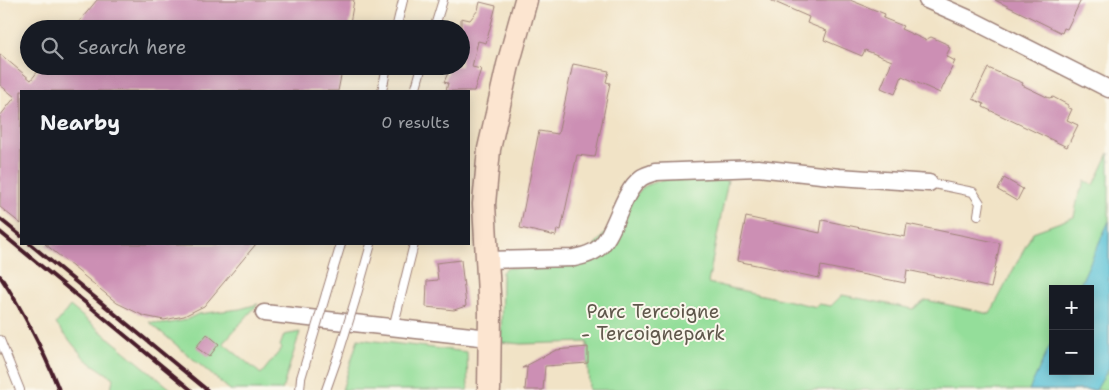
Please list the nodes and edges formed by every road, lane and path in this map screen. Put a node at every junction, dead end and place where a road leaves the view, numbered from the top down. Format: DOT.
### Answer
graph roads {
  1 [pos="403,0"];
  2 [pos="443,0"];
  3 [pos="526,0"];
  4 [pos="927,0"];
  5 [pos="398,20"];
  6 [pos="437,20"];
  7 [pos="385,75"];
  8 [pos="419,75"];
  9 [pos="1109,89"];
  10 [pos="382,90"];
  11 [pos="415,90"];
  12 [pos="928,183"];
  13 [pos="978,215"];
  14 [pos="341,245"];
  15 [pos="371,245"];
  16 [pos="414,245"];
  17 [pos="487,260"];
  18 [pos="264,313"];
  19 [pos="393,328"];
  20 [pos="489,338"];
  21 [pos="0,340"];
  22 [pos="20,390"];
  23 [pos="300,390"];
  24 [pos="326,390"];
  25 [pos="489,390"];
  1 -- 5 [label="lane"];
  2 -- 6 [label="lane"];
  3 -- 17 [label="street"];
  4 -- 9 [label="street"];
  7 -- 10 [label="lane"];
  8 -- 11 [label="lane"];
  12 -- 13 [label="lane"];
  12 -- 17 [label="street"];
  14 -- 23 [label="lane, bridge"];
  15 -- 24 [label="lane, bridge"];
  16 -- 19 [label="lane"];
  17 -- 20 [label="street"];
  18 -- 19 [label="street"];
  19 -- 20 [label="street"];
  20 -- 25 [label="street"];
  21 -- 22 [label="lane"];
}
